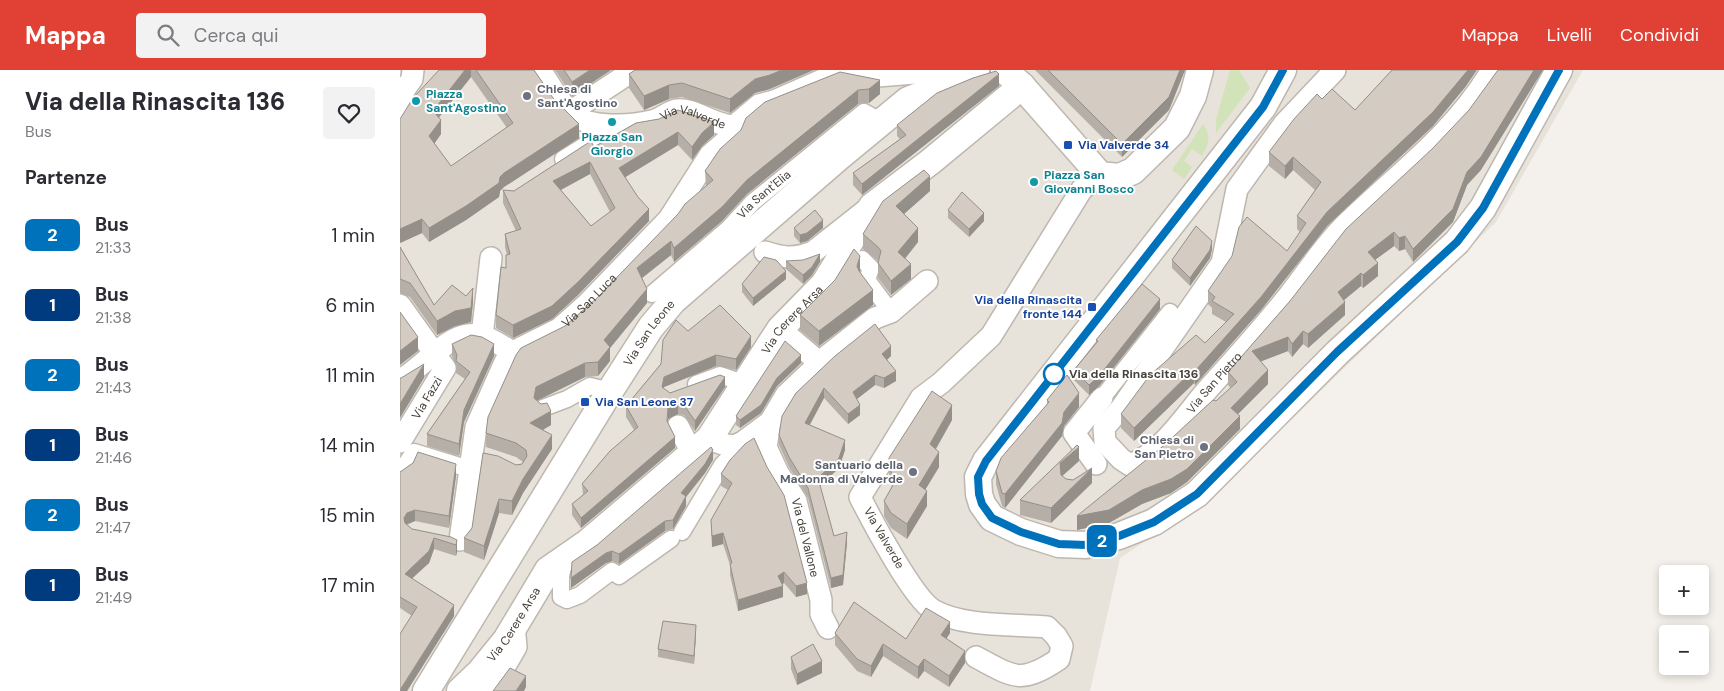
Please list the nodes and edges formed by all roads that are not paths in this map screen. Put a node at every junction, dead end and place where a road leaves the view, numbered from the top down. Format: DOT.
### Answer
graph roads {
  1 [pos="413,70"];
  2 [pos="540,70"];
  3 [pos="634,70"];
  4 [pos="952,70"];
  5 [pos="976,70"];
  6 [pos="1200,70"];
  7 [pos="1283,70"];
  8 [pos="1335,70"];
  9 [pos="1492,70"];
  10 [pos="1559,70"];
  11 [pos="842,71"];
  12 [pos="1014,78"];
  13 [pos="402,90"];
  14 [pos="400,112"];
  15 [pos="572,114"];
  16 [pos="882,122"];
  17 [pos="619,124"];
  18 [pos="734,126"];
  19 [pos="550,168"];
  20 [pos="1100,175"];
  21 [pos="872,206"];
  22 [pos="765,252"];
  23 [pos="854,252"];
  24 [pos="491,258"];
  25 [pos="927,281"];
  26 [pos="652,294"];
  27 [pos="400,305"];
  28 [pos="891,312"];
  29 [pos="1170,312"];
  30 [pos="780,329"];
  31 [pos="482,336"];
  32 [pos="513,352"];
  33 [pos="435,353"];
  34 [pos="820,363"];
  35 [pos="400,380"];
  36 [pos="743,383"];
  37 [pos="680,390"];
  38 [pos="610,391"];
  39 [pos="1102,398"];
  40 [pos="543,408"];
  41 [pos="770,422"];
  42 [pos="678,426"];
  43 [pos="400,442"];
  44 [pos="700,446"];
  45 [pos="734,446"];
  46 [pos="1105,458"];
  47 [pos="477,460"];
  48 [pos="400,473"];
  49 [pos="1077,478"];
  50 [pos="451,538"];
  51 [pos="565,558"];
  52 [pos="514,625"];
  53 [pos="828,628"];
  54 [pos="976,657"];
  55 [pos="426,691"];
  56 [pos="460,691"];
  57 [pos="485,691"];
  1 -- 13 [label="street"];
  2 -- 15 [label="street"];
  3 -- 15 [label="street"];
  4 -- 11 [label="street, Via Valverde"];
  5 -- 16 [label="street, Via San Leone"];
  6 -- 20 [label="street"];
  7 -- 10 [label="street"];
  8 -- 46 [label="street"];
  9 -- 46 [label="street, Via San Pietro"];
  11 -- 18 [label="street, Via Valverde"];
  12 -- 20 [label="street"];
  12 -- 21 [label="street, Via Cerere Arsa"];
  13 -- 14 [label="street"];
  15 -- 17 [label="street"];
  16 -- 26 [label="street, Via Sant'Elia"];
  16 -- 38 [label="street, Via San Leone"];
  17 -- 18 [label="street, Via Valverde"];
  17 -- 19 [label="street"];
  18 -- 32 [label="street, Via San Luca"];
  20 -- 54 [label="street, Via Valverde"];
  21 -- 22 [label="street"];
  21 -- 23 [label="street, Via Cerere Arsa"];
  23 -- 28 [label="street"];
  23 -- 30 [label="street, Via Cerere Arsa"];
  24 -- 31 [label="street"];
  25 -- 28 [label="street, Via del Vallone"];
  27 -- 33 [label="street"];
  28 -- 34 [label="street, Via del Vallone"];
  29 -- 39 [label="street"];
  30 -- 34 [label="street"];
  30 -- 36 [label="street, Via Cerere Arsa"];
  31 -- 32 [label="street"];
  31 -- 33 [label="street"];
  32 -- 47 [label="street"];
  33 -- 35 [label="street"];
  33 -- 43 [label="street, Via Fazzi"];
  34 -- 41 [label="street, Via del Vallone"];
  36 -- 37 [label="street"];
  36 -- 44 [label="street, Via Cerere Arsa"];
  38 -- 40 [label="street"];
  38 -- 55 [label="street, Via San Leone"];
  39 -- 46 [label="street"];
  41 -- 45 [label="street, Via del Vallone"];
  41 -- 53 [label="street, Via del Vallone"];
  42 -- 44 [label="street"];
  44 -- 45 [label="street"];
  44 -- 51 [label="street, Via Cerere Arsa"];
  45 -- 51 [label="street"];
  46 -- 49 [label="street"];
  47 -- 48 [label="street"];
  47 -- 50 [label="street"];
  51 -- 52 [label="street, Via Cerere Arsa"];
  52 -- 56 [label="street, Via Cerere Arsa"];
  52 -- 57 [label="street"];
}
